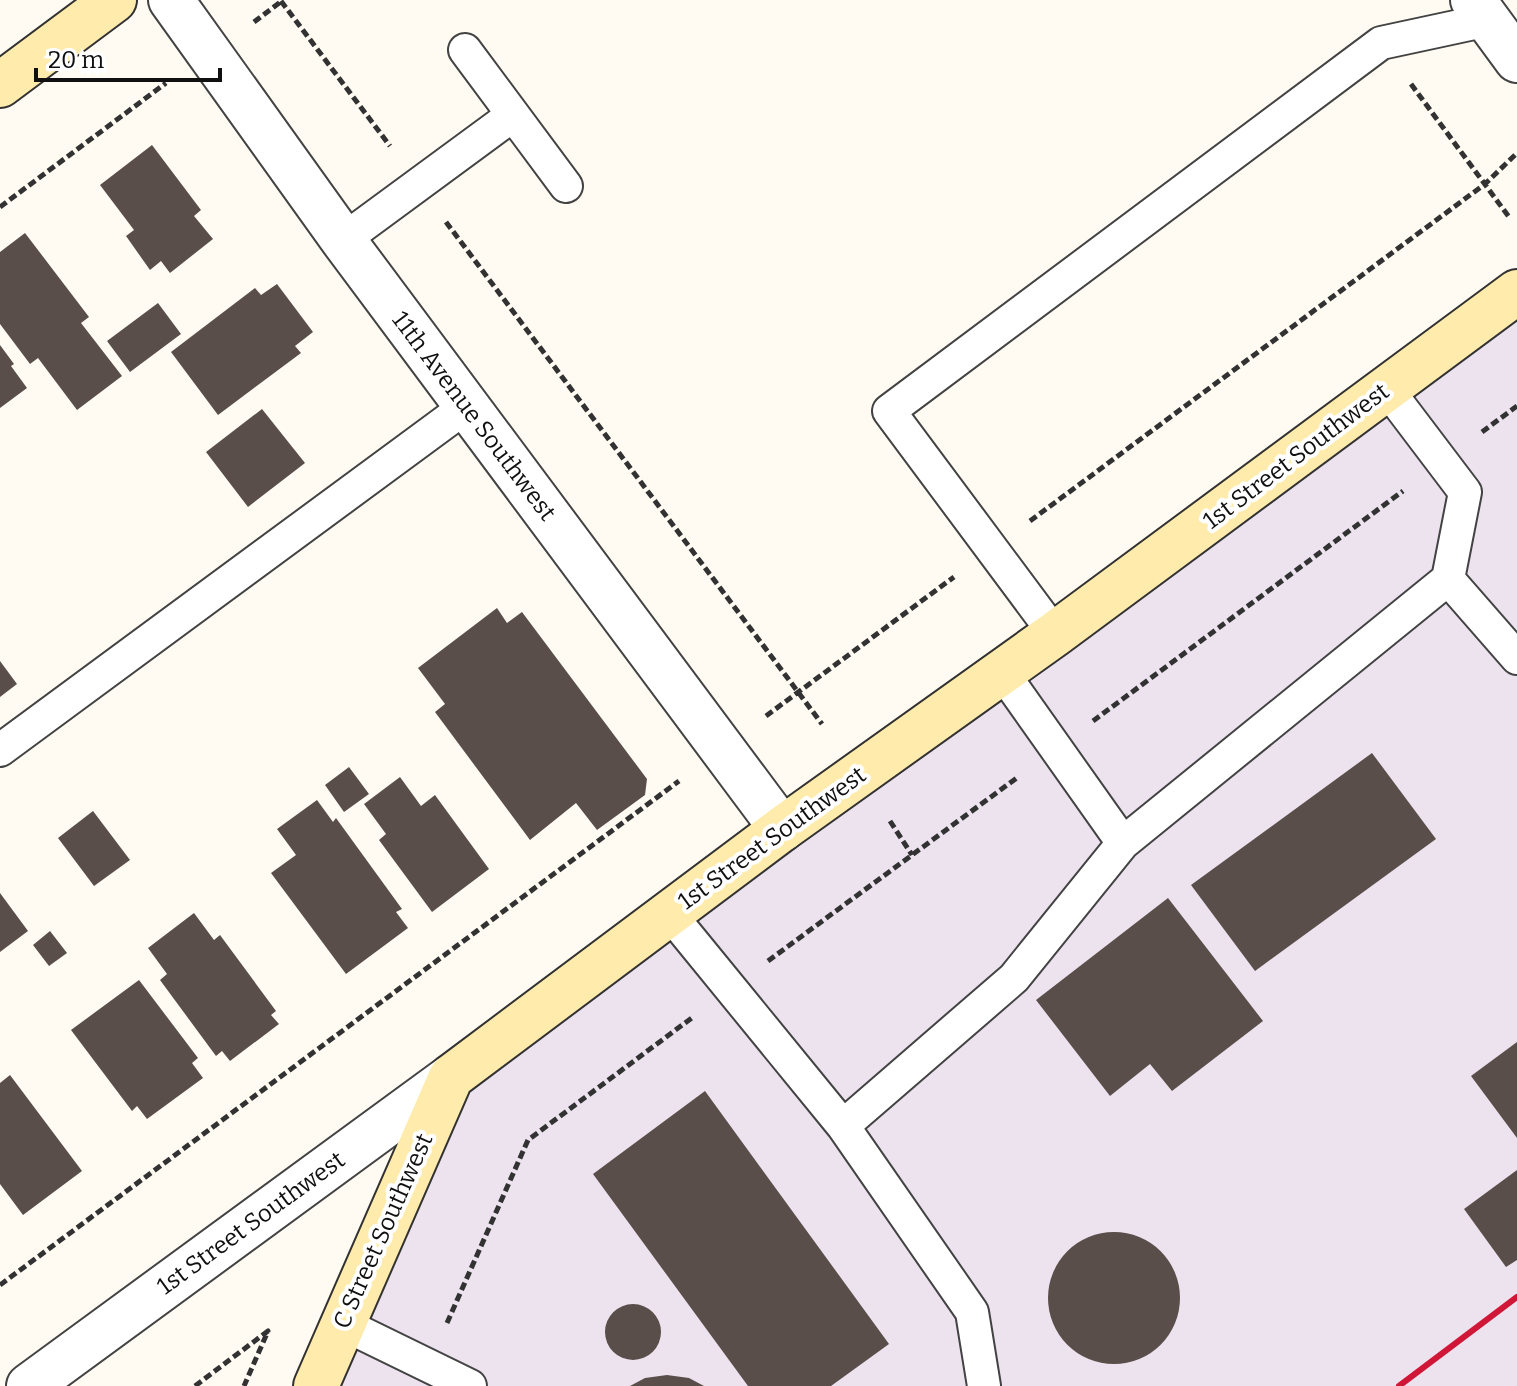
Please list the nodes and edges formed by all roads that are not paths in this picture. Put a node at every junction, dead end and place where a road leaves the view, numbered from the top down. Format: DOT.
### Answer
graph roads {
  1 [pos="114,0"];
  2 [pos="171,0"];
  3 [pos="1481,10"];
  4 [pos="465,50"];
  5 [pos="1517,60"];
  6 [pos="0,85"];
  7 [pos="513,115"];
  8 [pos="566,186"];
  9 [pos="343,240"];
  10 [pos="1517,292"];
  11 [pos="1387,389"];
  12 [pos="467,406"];
  13 [pos="1448,579"];
  14 [pos="1055,634"];
  15 [pos="1517,658"];
  16 [pos="1002,672"];
  17 [pos="0,750"];
  18 [pos="782,829"];
  19 [pos="1123,843"];
  20 [pos="669,913"];
  21 [pos="451,1077"];
  22 [pos="843,1126"];
  23 [pos="343,1324"];
  24 [pos="29,1386"];
  25 [pos="316,1386"];
  26 [pos="470,1386"];
  27 [pos="984,1386"];
  1 -- 6 [label="main road"];
  2 -- 9 [label="street, 11th Avenue Southwest"];
  3 -- 5 [label="street"];
  3 -- 14 [label="lane"];
  4 -- 7 [label="lane"];
  7 -- 8 [label="lane"];
  7 -- 9 [label="lane"];
  9 -- 12 [label="street, 11th Avenue Southwest"];
  10 -- 11 [label="main road, 1st Street Southwest"];
  11 -- 13 [label="lane"];
  11 -- 14 [label="main road, 1st Street Southwest"];
  12 -- 17 [label="lane"];
  12 -- 18 [label="street, 11th Avenue Southwest"];
  13 -- 15 [label="lane"];
  13 -- 19 [label="lane"];
  14 -- 16 [label="main road, 1st Street Southwest"];
  16 -- 18 [label="main road, 1st Street Southwest"];
  16 -- 19 [label="lane"];
  18 -- 20 [label="main road, 1st Street Southwest"];
  19 -- 22 [label="lane"];
  20 -- 21 [label="main road, 1st Street Southwest"];
  20 -- 22 [label="lane"];
  21 -- 23 [label="main road, C Street Southwest"];
  21 -- 24 [label="street, 1st Street Southwest"];
  22 -- 27 [label="lane"];
  23 -- 25 [label="main road, C Street Southwest"];
  23 -- 26 [label="lane"];
}
